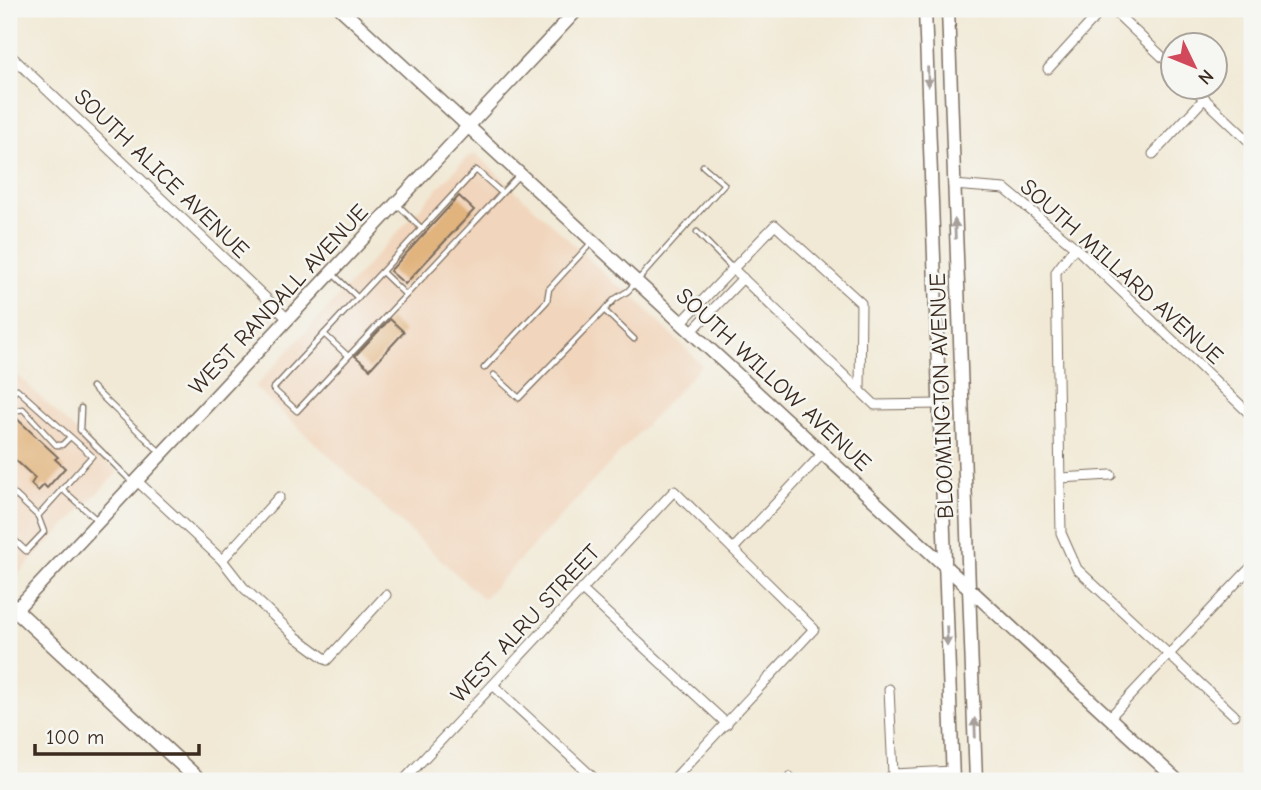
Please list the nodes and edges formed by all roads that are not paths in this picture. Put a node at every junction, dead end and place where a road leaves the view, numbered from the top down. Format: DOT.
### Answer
graph roads {
  1 [pos="341,9"];
  2 [pos="578,9"];
  3 [pos="925,9"];
  4 [pos="948,9"];
  5 [pos="1103,9"];
  6 [pos="1112,9"];
  7 [pos="9,54"];
  8 [pos="1160,55"];
  9 [pos="1048,69"];
  10 [pos="1201,102"];
  11 [pos="1209,102"];
  12 [pos="468,127"];
  13 [pos="1252,144"];
  14 [pos="1153,154"];
  15 [pos="703,166"];
  16 [pos="520,174"];
  17 [pos="953,186"];
  18 [pos="502,193"];
  19 [pos="396,204"];
  20 [pos="422,229"];
  21 [pos="697,232"];
  22 [pos="592,241"];
  23 [pos="1075,247"];
  24 [pos="732,268"];
  25 [pos="332,272"];
  26 [pos="382,272"];
  27 [pos="743,278"];
  28 [pos="636,281"];
  29 [pos="406,295"];
  30 [pos="358,298"];
  31 [pos="604,310"];
  32 [pos="288,318"];
  33 [pos="681,323"];
  34 [pos="691,332"];
  35 [pos="324,334"];
  36 [pos="634,339"];
  37 [pos="348,356"];
  38 [pos="484,368"];
  39 [pos="494,375"];
  40 [pos="92,387"];
  41 [pos="860,389"];
  42 [pos="9,398"];
  43 [pos="939,404"];
  44 [pos="81,408"];
  45 [pos="1252,416"];
  46 [pos="9,417"];
  47 [pos="70,437"];
  48 [pos="823,453"];
  49 [pos="162,454"];
  50 [pos="1111,475"];
  51 [pos="1060,478"];
  52 [pos="136,482"];
  53 [pos="9,489"];
  54 [pos="62,489"];
  55 [pos="279,497"];
  56 [pos="38,516"];
  57 [pos="98,522"];
  58 [pos="9,535"];
  59 [pos="733,550"];
  60 [pos="222,559"];
  61 [pos="1252,566"];
  62 [pos="944,567"];
  63 [pos="583,591"];
  64 [pos="970,591"];
  65 [pos="386,595"];
  66 [pos="11,610"];
  67 [pos="1168,654"];
  68 [pos="493,685"];
  69 [pos="889,690"];
  70 [pos="1234,715"];
  71 [pos="1110,716"];
  72 [pos="727,724"];
  73 [pos="790,775"];
  74 [pos="953,776"];
  75 [pos="889,778"];
  76 [pos="200,781"];
  77 [pos="404,781"];
  78 [pos="597,781"];
  79 [pos="672,781"];
  80 [pos="797,781"];
  81 [pos="976,781"];
  82 [pos="1178,781"];
  1 -- 12 [label="street, SOUTH WILLOW AVENUE"];
  2 -- 12 [label="street, WEST RANDALL AVENUE"];
  3 -- 43 [label="street, BLOOMINGTON AVENUE, one-way"];
  4 -- 17 [label="street, BLOOMINGTON AVENUE"];
  5 -- 9 [label="street"];
  6 -- 8 [label="street"];
  7 -- 32 [label="street, SOUTH ALICE AVENUE"];
  10 -- 14 [label="street"];
  11 -- 13 [label="street"];
  12 -- 16 [label="street, SOUTH WILLOW AVENUE"];
  12 -- 19 [label="street, WEST RANDALL AVENUE"];
  15 -- 28 [label="lane"];
  16 -- 18 [label="lane"];
  16 -- 22 [label="street, SOUTH WILLOW AVENUE"];
  17 -- 23 [label="street, SOUTH MILLARD AVENUE"];
  64 -- 17 [label="street, BLOOMINGTON AVENUE, one-way"];
  18 -- 20 [label="lane"];
  18 -- 29 [label="lane"];
  19 -- 20 [label="lane"];
  19 -- 25 [label="street, WEST RANDALL AVENUE"];
  20 -- 26 [label="lane"];
  21 -- 24 [label="lane"];
  22 -- 28 [label="street, SOUTH WILLOW AVENUE"];
  22 -- 38 [label="lane"];
  23 -- 45 [label="street, SOUTH MILLARD AVENUE"];
  23 -- 51 [label="street"];
  24 -- 27 [label="street"];
  24 -- 33 [label="street"];
  24 -- 41 [label="street"];
  25 -- 30 [label="lane"];
  25 -- 32 [label="street, WEST RANDALL AVENUE"];
  26 -- 29 [label="lane"];
  26 -- 30 [label="lane"];
  27 -- 34 [label="street"];
  27 -- 41 [label="street"];
  28 -- 31 [label="lane"];
  28 -- 33 [label="street, SOUTH WILLOW AVENUE"];
  29 -- 37 [label="lane"];
  30 -- 35 [label="lane"];
  31 -- 36 [label="lane"];
  31 -- 39 [label="lane"];
  32 -- 49 [label="street, WEST RANDALL AVENUE"];
  33 -- 34 [label="street, SOUTH WILLOW AVENUE"];
  34 -- 48 [label="street, SOUTH WILLOW AVENUE"];
  35 -- 37 [label="lane"];
  35 -- 37 [label="lane"];
  40 -- 49 [label="lane"];
  41 -- 43 [label="street"];
  42 -- 47 [label="lane"];
  43 -- 62 [label="street, BLOOMINGTON AVENUE"];
  44 -- 52 [label="lane"];
  46 -- 47 [label="lane"];
  47 -- 54 [label="lane"];
  48 -- 59 [label="street"];
  48 -- 62 [label="street, SOUTH WILLOW AVENUE"];
  49 -- 52 [label="street, WEST RANDALL AVENUE"];
  50 -- 51 [label="street"];
  51 -- 67 [label="street"];
  52 -- 57 [label="street, WEST RANDALL AVENUE"];
  52 -- 60 [label="street"];
  53 -- 56 [label="lane"];
  54 -- 56 [label="lane"];
  54 -- 57 [label="lane"];
  55 -- 60 [label="street"];
  56 -- 58 [label="lane"];
  57 -- 66 [label="street, WEST RANDALL AVENUE"];
  59 -- 63 [label="street, WEST ALRU STREET"];
  59 -- 72 [label="street"];
  60 -- 65 [label="street"];
  61 -- 67 [label="street"];
  62 -- 64 [label="street, SOUTH WILLOW AVENUE"];
  62 -- 74 [label="street, BLOOMINGTON AVENUE, one-way"];
  63 -- 68 [label="street, WEST ALRU STREET"];
  63 -- 72 [label="street"];
  64 -- 71 [label="street, SOUTH WILLOW AVENUE"];
  81 -- 64 [label="street, BLOOMINGTON AVENUE, one-way"];
  66 -- 76 [label="main road"];
  67 -- 70 [label="street"];
  67 -- 71 [label="street"];
  68 -- 77 [label="street, WEST ALRU STREET"];
  68 -- 78 [label="street"];
  69 -- 75 [label="street"];
  71 -- 82 [label="street, SOUTH WILLOW AVENUE"];
  72 -- 79 [label="street"];
  73 -- 80 [label="lane"];
  74 -- 75 [label="street"];
}
